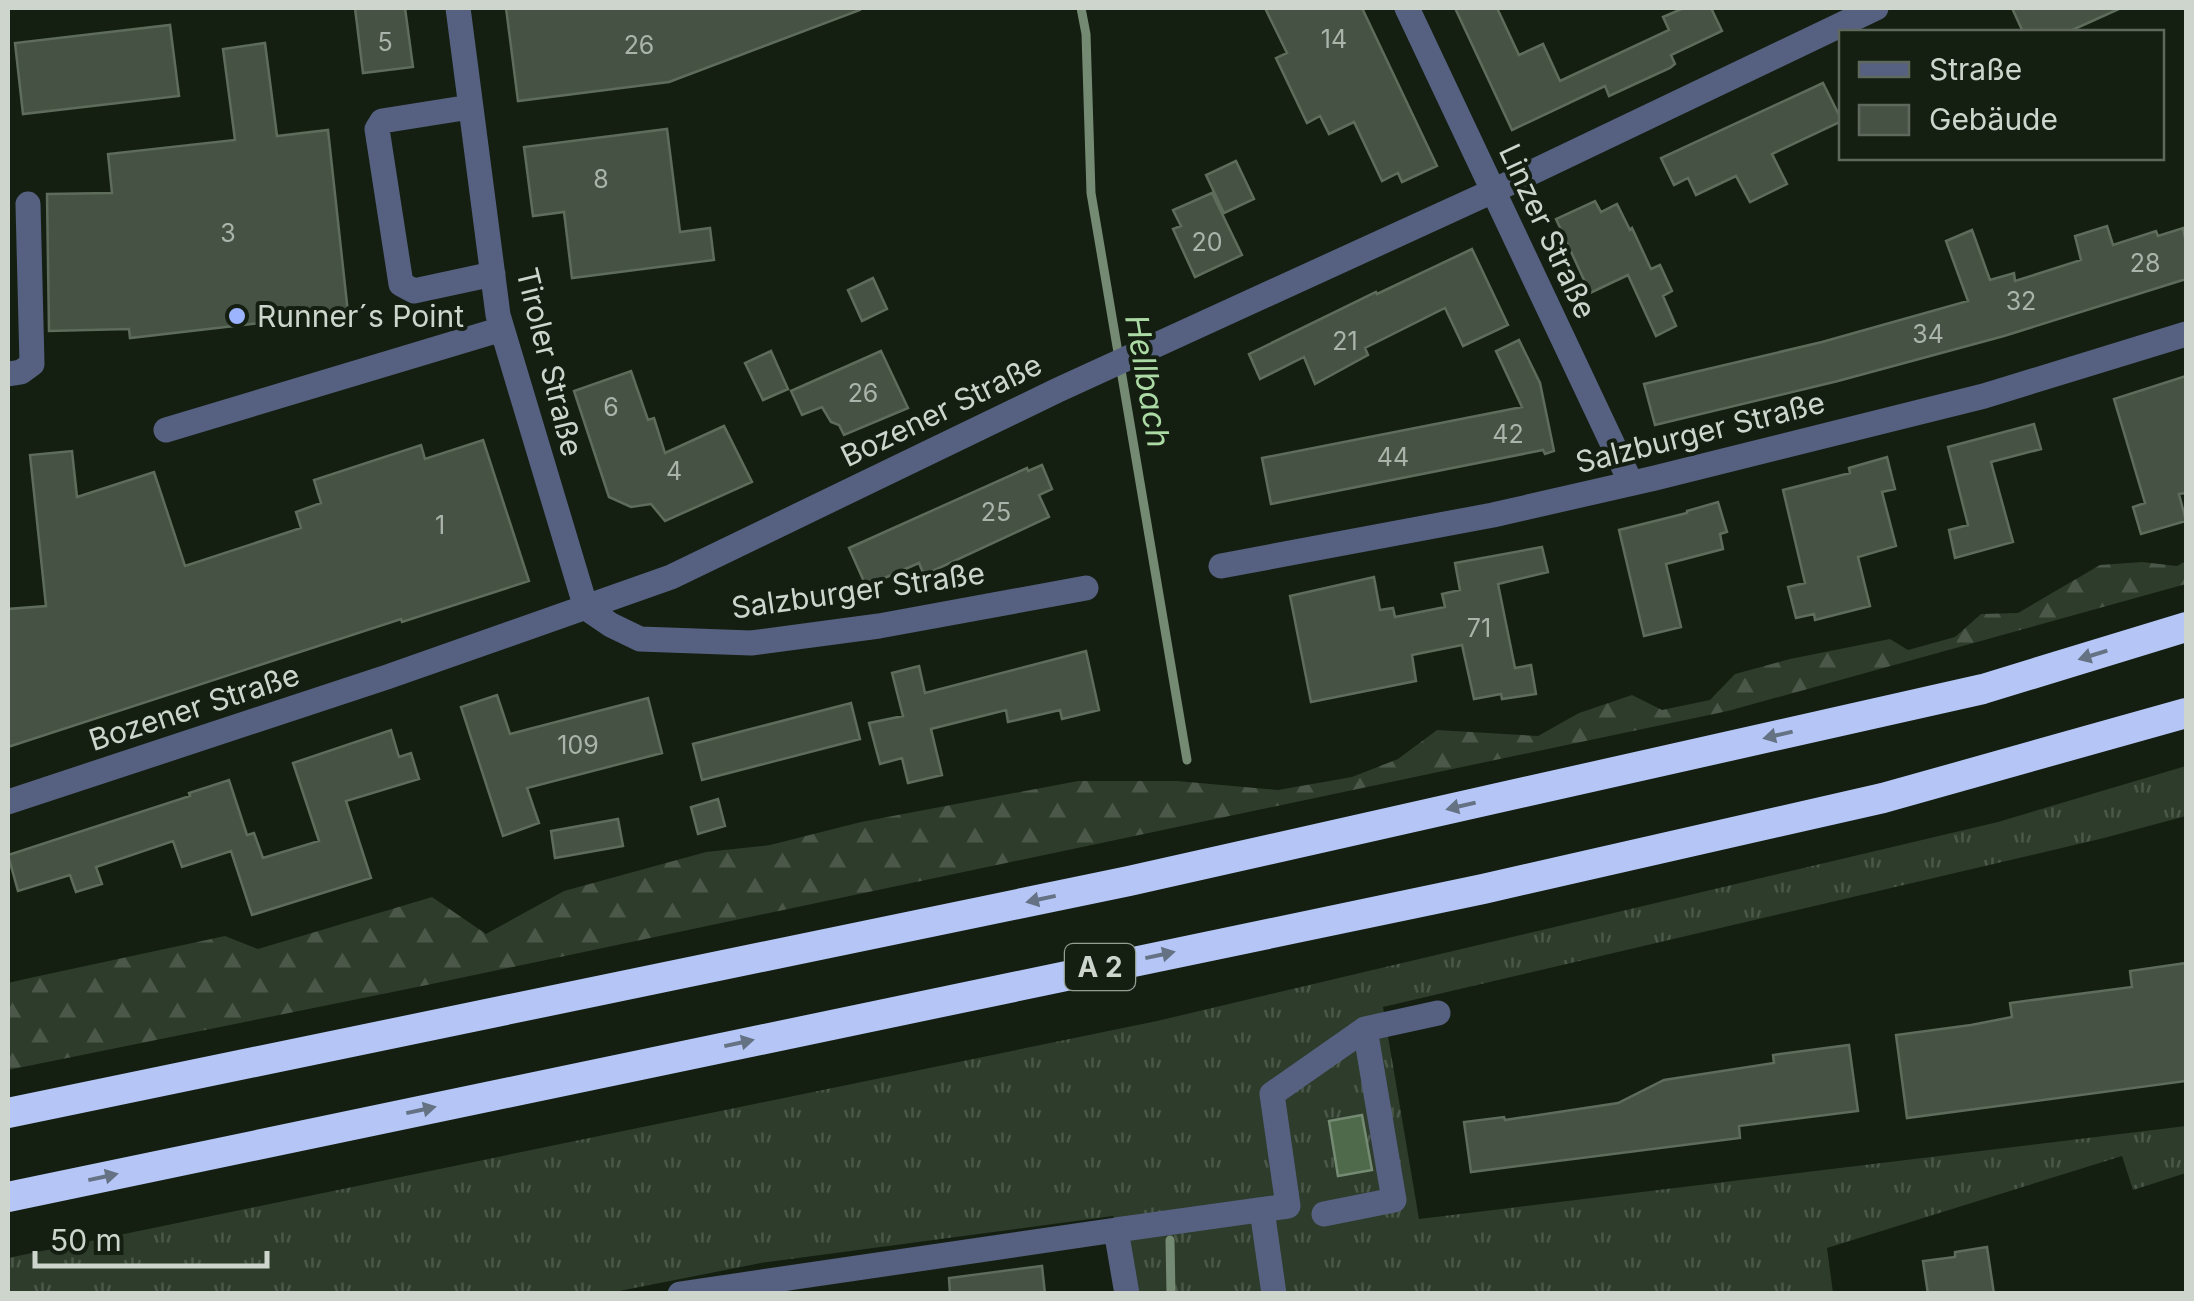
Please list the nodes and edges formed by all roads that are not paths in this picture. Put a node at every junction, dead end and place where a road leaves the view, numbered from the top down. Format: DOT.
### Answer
graph roads {
  1 [pos="458,8"];
  2 [pos="1407,8"];
  3 [pos="1876,8"];
  4 [pos="470,107"];
  5 [pos="1493,191"];
  6 [pos="28,204"];
  7 [pos="493,274"];
  8 [pos="502,328"];
  9 [pos="2186,334"];
  10 [pos="8,374"];
  11 [pos="166,430"];
  12 [pos="1630,483"];
  13 [pos="1221,566"];
  14 [pos="1086,588"];
  15 [pos="586,608"];
  16 [pos="2186,628"];
  17 [pos="2186,713"];
  18 [pos="8,802"];
  19 [pos="1438,1014"];
  20 [pos="1365,1029"];
  21 [pos="8,1113"];
  22 [pos="8,1197"];
  23 [pos="1262,1210"];
  24 [pos="1324,1214"];
  25 [pos="1116,1230"];
  26 [pos="680,1294"];
  27 [pos="1127,1294"];
  28 [pos="1274,1294"];
  1 -- 4 [label="street, Tiroler Straße"];
  2 -- 5 [label="street, Linzer Straße"];
  3 -- 5 [label="street, Bozener Straße"];
  4 -- 7 [label="street, Tiroler Straße"];
  4 -- 7 [label="street"];
  5 -- 12 [label="street, Linzer Straße"];
  5 -- 15 [label="street, Bozener Straße"];
  6 -- 10 [label="street"];
  7 -- 8 [label="street, Tiroler Straße"];
  8 -- 11 [label="street"];
  8 -- 15 [label="street, Tiroler Straße"];
  9 -- 12 [label="street, Salzburger Straße"];
  12 -- 13 [label="street, Salzburger Straße"];
  14 -- 15 [label="street, Salzburger Straße"];
  15 -- 18 [label="street, Bozener Straße"];
  16 -- 21 [label="highway, one-way"];
  22 -- 17 [label="highway, A 2, one-way"];
  19 -- 20 [label="street"];
  20 -- 23 [label="street"];
  20 -- 24 [label="street"];
  23 -- 25 [label="street"];
  23 -- 28 [label="street"];
  25 -- 26 [label="street"];
  25 -- 27 [label="street"];
}
